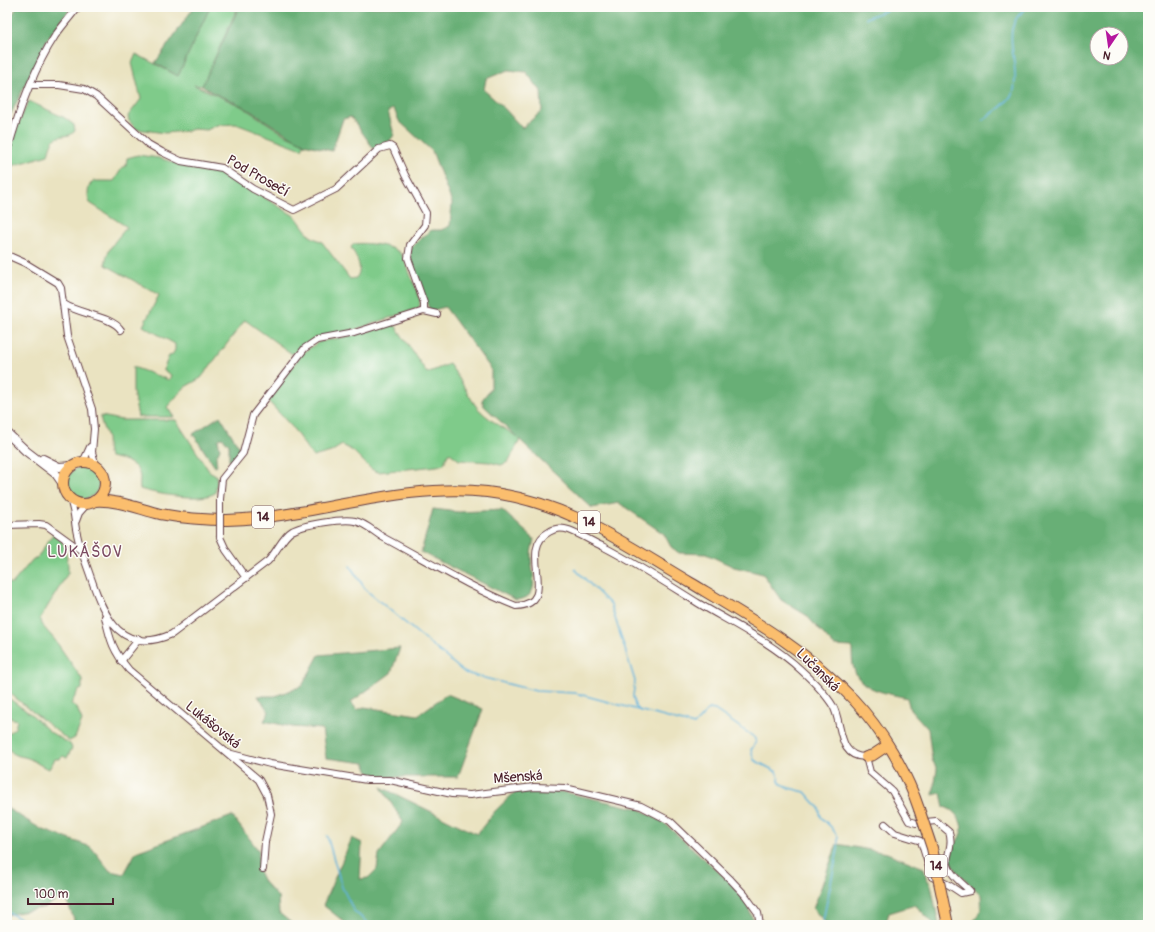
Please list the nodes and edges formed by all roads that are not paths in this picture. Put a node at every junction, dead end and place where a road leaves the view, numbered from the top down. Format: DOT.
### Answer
graph roads {
  1 [pos="78,7"];
  2 [pos="30,85"];
  3 [pos="7,153"];
  4 [pos="7,255"];
  5 [pos="64,304"];
  6 [pos="424,311"];
  7 [pos="437,314"];
  8 [pos="121,330"];
  9 [pos="7,433"];
  10 [pos="14,439"];
  11 [pos="93,440"];
  12 [pos="76,464"];
  13 [pos="96,466"];
  14 [pos="63,484"];
  15 [pos="105,485"];
  16 [pos="69,498"];
  17 [pos="91,503"];
  18 [pos="140,508"];
  19 [pos="75,524"];
  20 [pos="7,525"];
  21 [pos="82,551"];
  22 [pos="246,578"];
  23 [pos="104,613"];
  24 [pos="138,639"];
  25 [pos="121,661"];
  26 [pos="888,745"];
  27 [pos="228,753"];
  28 [pos="866,757"];
  29 [pos="884,824"];
  30 [pos="263,869"];
  31 [pos="760,925"];
  32 [pos="949,925"];
  1 -- 2 [label="street"];
  2 -- 3 [label="street"];
  2 -- 6 [label="street, Pod Prosečí"];
  4 -- 5 [label="street"];
  5 -- 8 [label="street"];
  5 -- 11 [label="street"];
  6 -- 7 [label="street"];
  6 -- 22 [label="street, bridge"];
  9 -- 10 [label="street"];
  10 -- 12 [label="street"];
  10 -- 14 [label="street"];
  11 -- 12 [label="street"];
  11 -- 13 [label="street"];
  12 -- 13 [label="main road"];
  12 -- 14 [label="main road"];
  13 -- 15 [label="main road, 14"];
  14 -- 16 [label="main road"];
  15 -- 17 [label="main road"];
  15 -- 18 [label="main road, 14"];
  16 -- 17 [label="main road, 14"];
  16 -- 19 [label="street"];
  17 -- 18 [label="main road, 14"];
  17 -- 19 [label="street"];
  18 -- 26 [label="main road, 14"];
  19 -- 21 [label="street"];
  20 -- 21 [label="street"];
  21 -- 23 [label="street"];
  22 -- 24 [label="street"];
  22 -- 28 [label="street, Lučanská"];
  23 -- 24 [label="street"];
  23 -- 25 [label="street, Lukášovská"];
  24 -- 25 [label="street"];
  25 -- 27 [label="street, Lukášovská"];
  26 -- 28 [label="main road"];
  26 -- 32 [label="main road, 14, bridge"];
  27 -- 30 [label="street, Lukášovská"];
  27 -- 31 [label="street, Mšenská"];
  28 -- 29 [label="street"];
}
